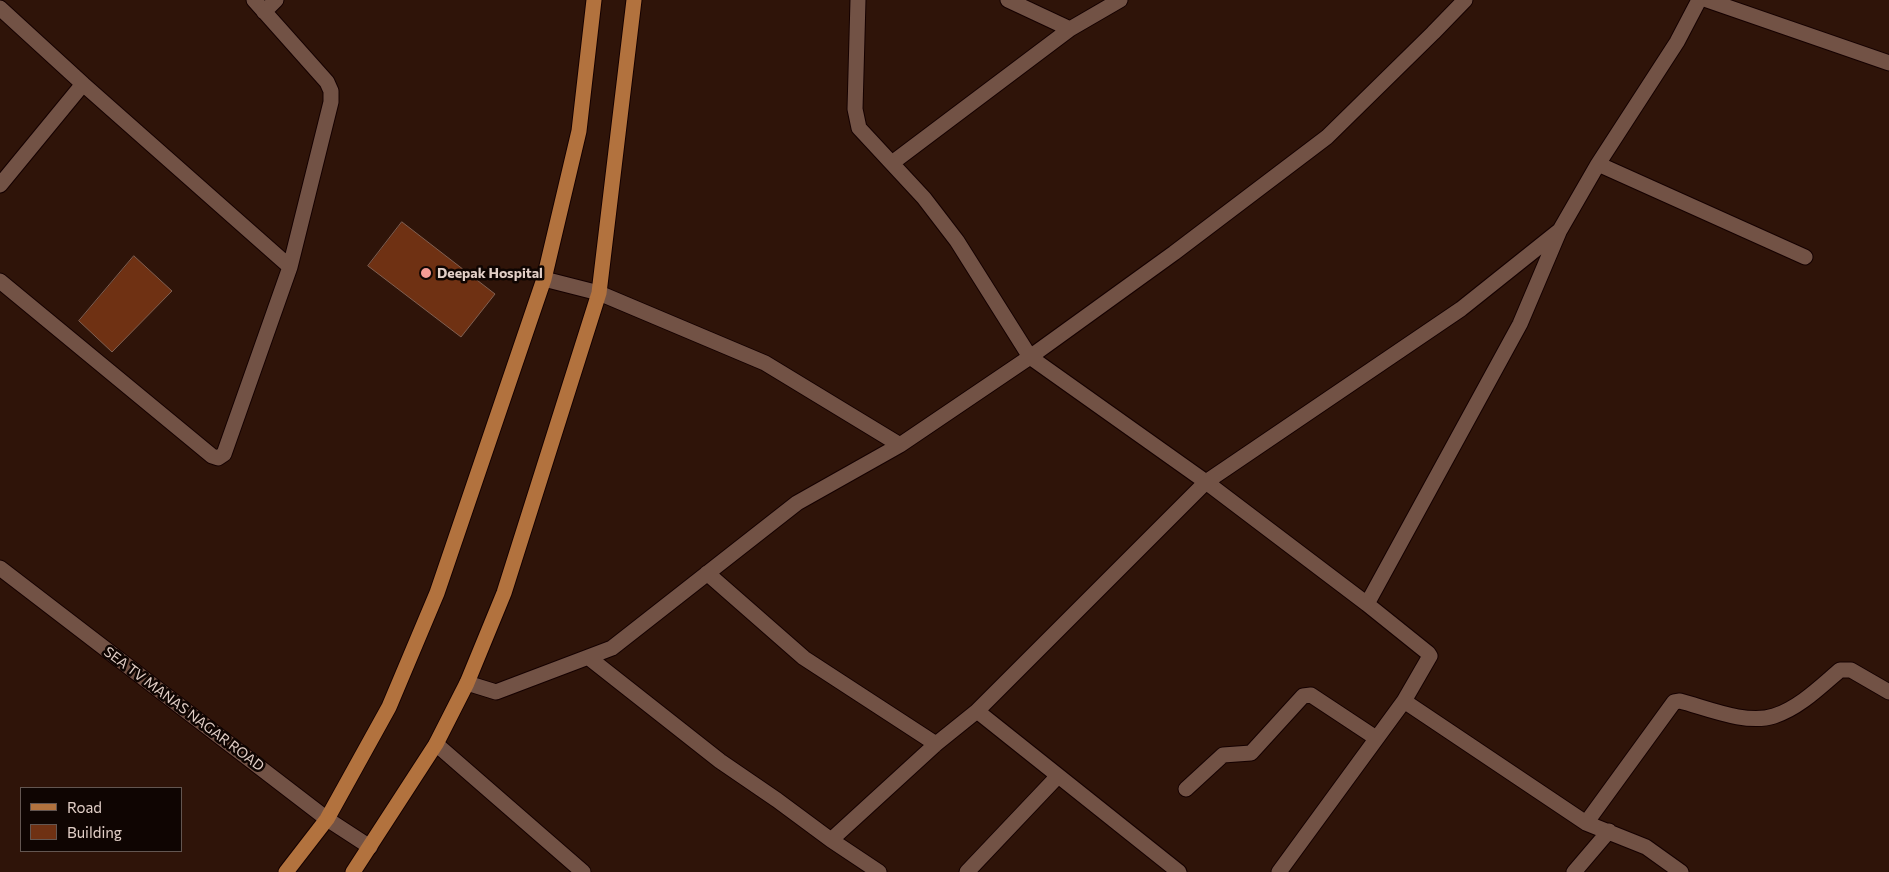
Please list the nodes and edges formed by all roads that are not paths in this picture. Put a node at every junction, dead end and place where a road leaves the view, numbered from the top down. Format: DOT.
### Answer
graph roads {
  1 [pos="254,0"];
  2 [pos="276,0"];
  3 [pos="594,0"];
  4 [pos="634,0"];
  5 [pos="858,0"];
  6 [pos="1008,0"];
  7 [pos="1120,0"];
  8 [pos="1465,0"];
  9 [pos="1699,0"];
  10 [pos="1707,0"];
  11 [pos="0,8"];
  12 [pos="264,12"];
  13 [pos="1070,29"];
  14 [pos="1889,64"];
  15 [pos="83,84"];
  16 [pos="892,163"];
  17 [pos="1598,164"];
  18 [pos="0,184"];
  19 [pos="1560,230"];
  20 [pos="1805,257"];
  21 [pos="290,267"];
  22 [pos="544,279"];
  23 [pos="0,281"];
  24 [pos="599,293"];
  25 [pos="1030,357"];
  26 [pos="900,445"];
  27 [pos="1206,482"];
  28 [pos="0,568"];
  29 [pos="707,573"];
  30 [pos="1367,604"];
  31 [pos="588,657"];
  32 [pos="467,683"];
  33 [pos="1889,692"];
  34 [pos="1404,701"];
  35 [pos="977,711"];
  36 [pos="1376,738"];
  37 [pos="436,744"];
  38 [pos="936,744"];
  39 [pos="1058,776"];
  40 [pos="1186,789"];
  41 [pos="327,819"];
  42 [pos="1586,823"];
  43 [pos="1609,831"];
  44 [pos="831,840"];
  45 [pos="370,847"];
  46 [pos="286,872"];
  47 [pos="353,872"];
  48 [pos="583,872"];
  49 [pos="879,872"];
  50 [pos="968,872"];
  51 [pos="1179,872"];
  52 [pos="1279,872"];
  53 [pos="1574,872"];
  54 [pos="1681,872"];
  1 -- 12 [label="street"];
  2 -- 12 [label="street"];
  3 -- 22 [label="main road"];
  4 -- 24 [label="main road"];
  5 -- 16 [label="street"];
  6 -- 13 [label="street"];
  7 -- 13 [label="street"];
  8 -- 25 [label="street"];
  9 -- 17 [label="street"];
  10 -- 14 [label="street"];
  11 -- 15 [label="street"];
  12 -- 21 [label="street"];
  13 -- 16 [label="street"];
  15 -- 18 [label="street"];
  15 -- 21 [label="street"];
  16 -- 25 [label="street"];
  17 -- 19 [label="street"];
  17 -- 20 [label="street"];
  19 -- 27 [label="street"];
  19 -- 30 [label="street"];
  21 -- 23 [label="street"];
  22 -- 24 [label="street"];
  22 -- 41 [label="main road"];
  24 -- 26 [label="street"];
  24 -- 32 [label="main road"];
  25 -- 26 [label="street"];
  25 -- 27 [label="street"];
  26 -- 29 [label="street"];
  27 -- 30 [label="street"];
  27 -- 35 [label="street"];
  28 -- 41 [label="street, SEA TV MANAS NAGAR ROAD"];
  29 -- 31 [label="street"];
  29 -- 38 [label="street"];
  30 -- 34 [label="street"];
  31 -- 32 [label="street"];
  31 -- 44 [label="street"];
  32 -- 37 [label="main road"];
  33 -- 42 [label="street"];
  34 -- 36 [label="street"];
  34 -- 42 [label="street"];
  35 -- 38 [label="street"];
  35 -- 39 [label="street"];
  36 -- 40 [label="street"];
  36 -- 52 [label="street"];
  37 -- 45 [label="main road"];
  37 -- 48 [label="street"];
  38 -- 44 [label="street"];
  39 -- 50 [label="street"];
  39 -- 51 [label="street"];
  41 -- 45 [label="street, SEA TV MANAS NAGAR ROAD"];
  41 -- 46 [label="main road"];
  42 -- 43 [label="street"];
  43 -- 53 [label="street"];
  43 -- 54 [label="street"];
  44 -- 49 [label="street"];
  45 -- 47 [label="main road"];
}
